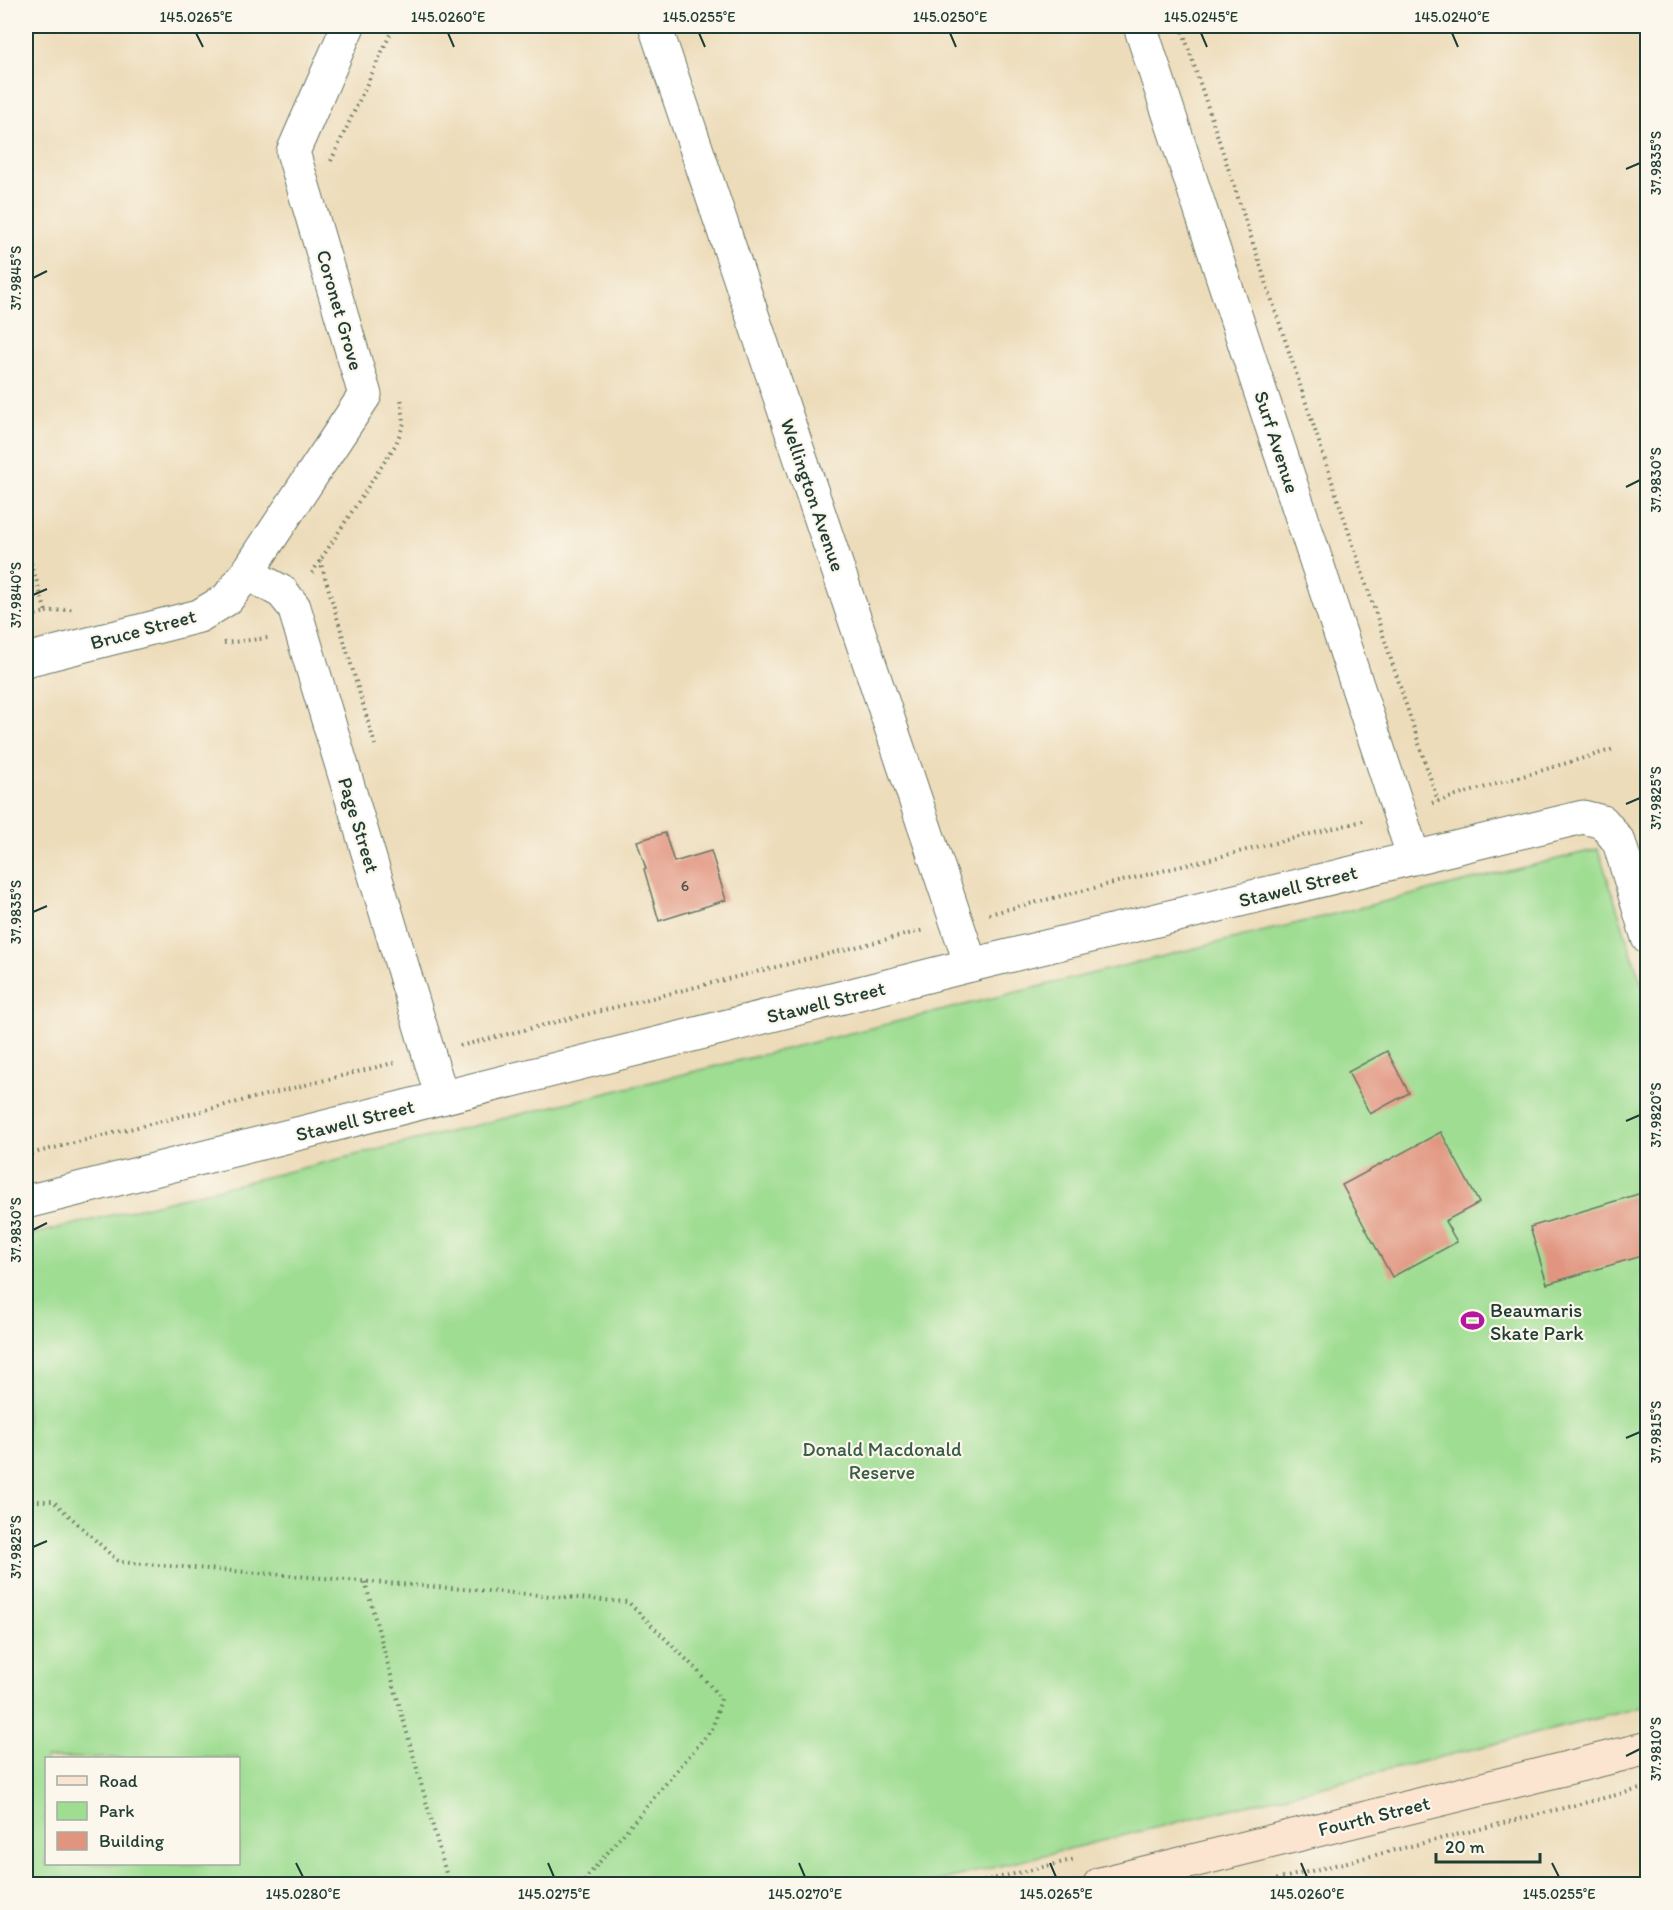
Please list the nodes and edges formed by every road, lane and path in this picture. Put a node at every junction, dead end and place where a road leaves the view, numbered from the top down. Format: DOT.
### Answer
graph roads {
  1 [pos="348,26"];
  2 [pos="394,26"];
  3 [pos="655,26"];
  4 [pos="1140,26"];
  5 [pos="1181,26"];
  6 [pos="329,165"];
  7 [pos="401,391"];
  8 [pos="26,546"];
  9 [pos="247,573"];
  10 [pos="294,607"];
  11 [pos="77,611"];
  12 [pos="46,612"];
  13 [pos="26,617"];
  14 [pos="217,644"];
  15 [pos="26,660"];
  16 [pos="1614,749"];
  17 [pos="1438,801"];
  18 [pos="1399,813"];
  19 [pos="1414,858"];
  20 [pos="956,921"];
  21 [pos="1647,938"];
  22 [pos="971,965"];
  23 [pos="428,1054"];
  24 [pos="442,1098"];
  25 [pos="26,1155"];
  26 [pos="26,1203"];
  27 [pos="26,1501"];
  28 [pos="365,1581"];
  29 [pos="1647,1748"];
  30 [pos="1647,1787"];
  31 [pos="449,1884"];
  32 [pos="581,1884"];
  33 [pos="1100,1884"];
  34 [pos="1258,1884"];
  1 -- 9 [label="street, Coronet Grove"];
  2 -- 6 [label="path"];
  3 -- 20 [label="street, Wellington Avenue"];
  4 -- 18 [label="street, Surf Avenue"];
  5 -- 17 [label="path"];
  7 -- 10 [label="path"];
  8 -- 12 [label="path"];
  9 -- 10 [label="street"];
  9 -- 15 [label="street, Bruce Street"];
  10 -- 14 [label="path"];
  10 -- 23 [label="street, Page Street"];
  11 -- 12 [label="path"];
  12 -- 13 [label="path"];
  16 -- 17 [label="path"];
  17 -- 18 [label="path"];
  18 -- 19 [label="street, Surf Avenue"];
  18 -- 20 [label="path"];
  19 -- 21 [label="street, Stawell Street"];
  19 -- 22 [label="street, Stawell Street"];
  20 -- 22 [label="street, Wellington Avenue"];
  20 -- 23 [label="path"];
  22 -- 24 [label="street, Stawell Street"];
  23 -- 24 [label="street, Page Street"];
  23 -- 25 [label="path"];
  24 -- 26 [label="street, Stawell Street"];
  27 -- 28 [label="path"];
  28 -- 31 [label="path"];
  28 -- 32 [label="path"];
  29 -- 33 [label="street, Fourth Street"];
  30 -- 34 [label="path"];
}
